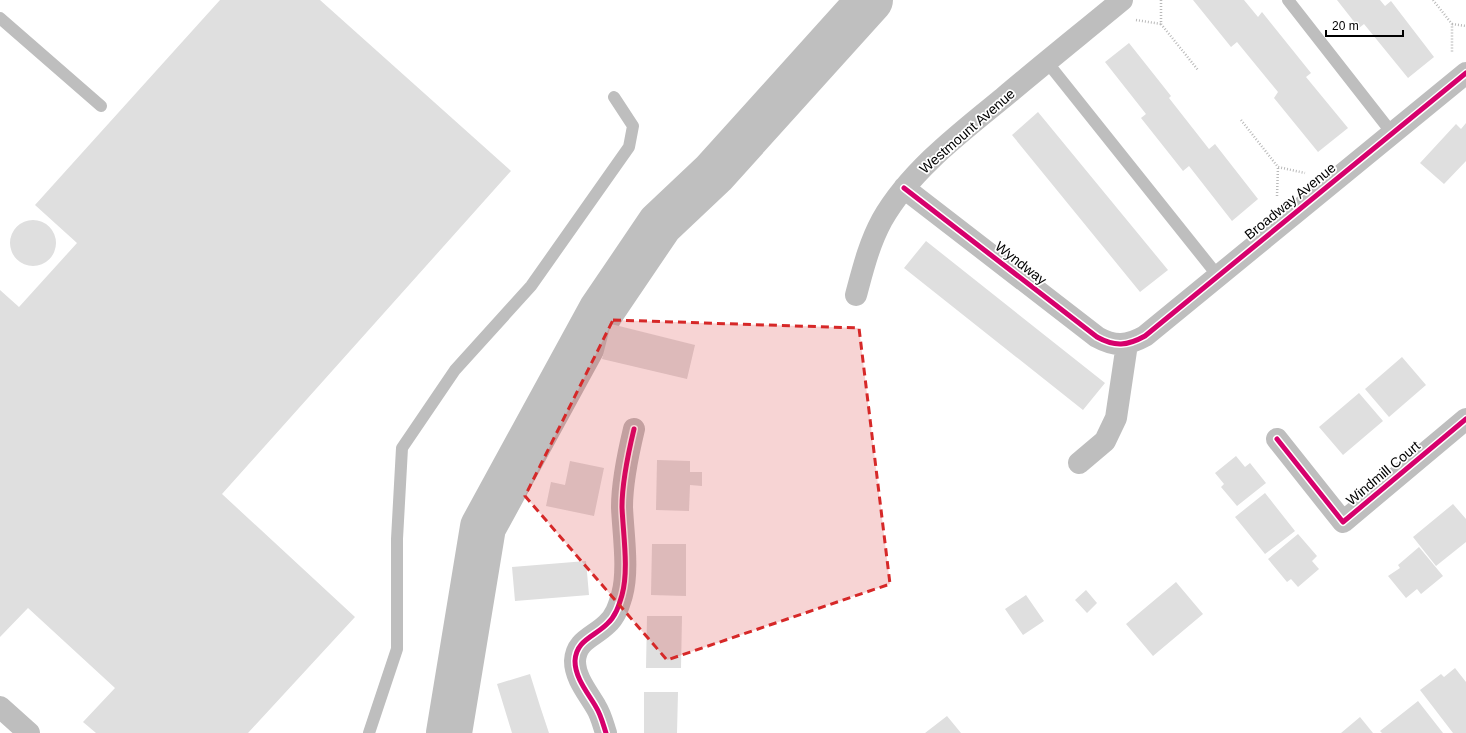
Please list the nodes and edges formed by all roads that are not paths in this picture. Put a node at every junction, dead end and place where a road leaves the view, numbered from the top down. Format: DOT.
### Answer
graph roads {
  1 [pos="1122,0"];
  2 [pos="1288,0"];
  3 [pos="0,18"];
  4 [pos="1047,62"];
  5 [pos="1459,79"];
  6 [pos="614,98"];
  7 [pos="101,106"];
  8 [pos="1392,134"];
  9 [pos="904,188"];
  10 [pos="1218,276"];
  11 [pos="856,294"];
  12 [pos="1127,344"];
  13 [pos="1465,419"];
  14 [pos="634,429"];
  15 [pos="1277,440"];
  16 [pos="1079,463"];
  17 [pos="0,707"];
  18 [pos="29,733"];
  19 [pos="369,733"];
  20 [pos="606,733"];
  1 -- 4 [label="street, Westmount Avenue"];
  2 -- 8 [label="lane"];
  3 -- 7 [label="lane"];
  4 -- 9 [label="street, Westmount Avenue"];
  4 -- 10 [label="lane"];
  5 -- 8 [label="street, Broadway Avenue"];
  6 -- 19 [label="lane"];
  8 -- 10 [label="street, Broadway Avenue"];
  9 -- 11 [label="street, Westmount Avenue"];
  9 -- 12 [label="street, Wyndway"];
  10 -- 12 [label="street, Broadway Avenue"];
  12 -- 16 [label="street"];
  13 -- 15 [label="street, Windmill Court"];
  14 -- 20 [label="street"];
  17 -- 18 [label="street"];
}
